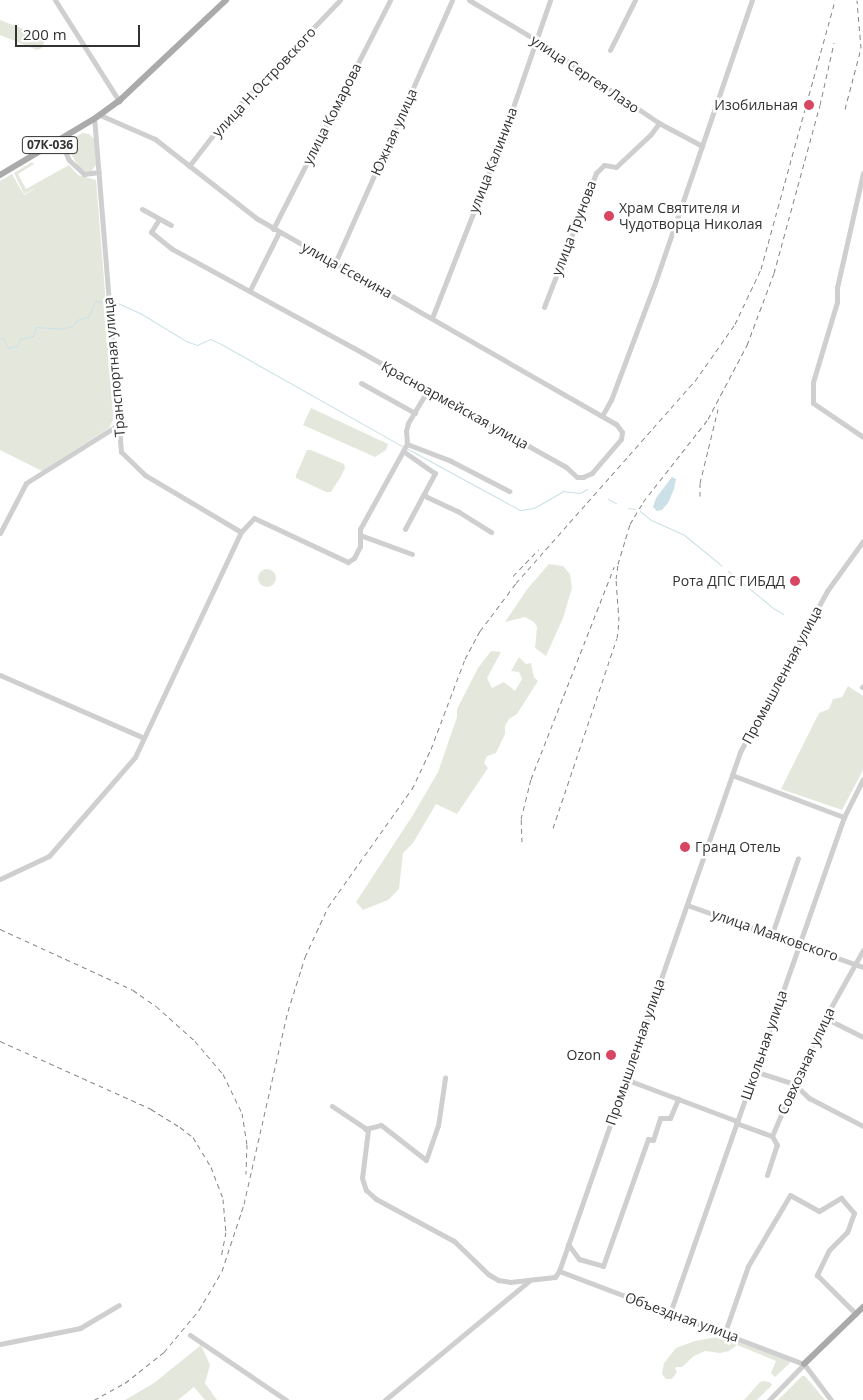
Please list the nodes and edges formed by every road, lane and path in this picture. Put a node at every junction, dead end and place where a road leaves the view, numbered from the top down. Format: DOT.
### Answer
graph roads {
  1 [pos="55,0"];
  2 [pos="226,0"];
  3 [pos="340,0"];
  4 [pos="390,0"];
  5 [pos="452,0"];
  6 [pos="470,0"];
  7 [pos="550,0"];
  8 [pos="635,0"];
  9 [pos="752,0"];
  10 [pos="536,40"];
  11 [pos="610,50"];
  12 [pos="119,101"];
  13 [pos="97,117"];
  14 [pos="659,123"];
  15 [pos="66,136"];
  16 [pos="702,146"];
  17 [pos="190,166"];
  18 [pos="98,172"];
  19 [pos="863,173"];
  20 [pos="0,174"];
  21 [pos="142,210"];
  22 [pos="159,219"];
  23 [pos="171,225"];
  24 [pos="274,229"];
  25 [pos="279,232"];
  26 [pos="335,263"];
  27 [pos="250,290"];
  28 [pos="544,308"];
  29 [pos="432,318"];
  30 [pos="361,384"];
  31 [pos="428,390"];
  32 [pos="414,413"];
  33 [pos="602,416"];
  34 [pos="118,425"];
  35 [pos="863,437"];
  36 [pos="407,444"];
  37 [pos="403,451"];
  38 [pos="509,491"];
  39 [pos="424,494"];
  40 [pos="405,529"];
  41 [pos="241,532"];
  42 [pos="491,532"];
  43 [pos="0,533"];
  44 [pos="360,535"];
  45 [pos="863,540"];
  46 [pos="412,554"];
  47 [pos="0,675"];
  48 [pos="144,738"];
  49 [pos="732,775"];
  50 [pos="863,779"];
  51 [pos="844,817"];
  52 [pos="798,858"];
  53 [pos="0,879"];
  54 [pos="687,905"];
  55 [pos="772,934"];
  56 [pos="800,944"];
  57 [pos="863,950"];
  58 [pos="856,963"];
  59 [pos="863,966"];
  60 [pos="825,1018"];
  61 [pos="863,1037"];
  62 [pos="754,1071"];
  63 [pos="445,1078"];
  64 [pos="625,1079"];
  65 [pos="794,1084"];
  66 [pos="678,1099"];
  67 [pos="332,1106"];
  68 [pos="737,1122"];
  69 [pos="863,1126"];
  70 [pos="365,1129"];
  71 [pos="772,1136"];
  72 [pos="767,1175"];
  73 [pos="568,1244"];
  74 [pos="559,1271"];
  75 [pos="529,1281"];
  76 [pos="118,1305"];
  77 [pos="863,1307"];
  78 [pos="670,1313"];
  79 [pos="856,1314"];
  80 [pos="724,1332"];
  81 [pos="190,1335"];
  82 [pos="0,1344"];
  83 [pos="804,1364"];
  84 [pos="286,1400"];
  85 [pos="385,1400"];
  86 [pos="769,1400"];
  87 [pos="831,1400"];
  1 -- 12 [label="street"];
  2 -- 12 [label="main road, 07К-036"];
  3 -- 17 [label="street, улица Н.Островского"];
  4 -- 24 [label="street, улица Комарова"];
  5 -- 26 [label="street, Южная улица"];
  6 -- 10 [label="street, улица Сергея Лазо"];
  7 -- 10 [label="street, улица Калинина"];
  8 -- 11 [label="street"];
  9 -- 16 [label="street"];
  10 -- 14 [label="street, улица Сергея Лазо"];
  10 -- 29 [label="street, улица Калинина"];
  12 -- 13 [label="main road, 07К-036"];
  13 -- 15 [label="main road, 07К-036"];
  13 -- 17 [label="street, улица Есенина"];
  13 -- 18 [label="street, Транспортная улица"];
  14 -- 16 [label="street, улица Сергея Лазо"];
  14 -- 28 [label="street, улица Трунова"];
  15 -- 18 [label="street"];
  15 -- 20 [label="main road, 07К-036"];
  16 -- 33 [label="street"];
  17 -- 24 [label="street, улица Есенина"];
  18 -- 34 [label="street, Транспортная улица"];
  19 -- 35 [label="street"];
  21 -- 22 [label="street"];
  22 -- 23 [label="street"];
  22 -- 27 [label="street, Красноармейская улица"];
  24 -- 25 [label="street, улица Есенина"];
  25 -- 26 [label="street, улица Есенина"];
  25 -- 27 [label="street"];
  26 -- 29 [label="street, улица Есенина"];
  27 -- 31 [label="street, Красноармейская улица"];
  29 -- 33 [label="street, улица Есенина"];
  30 -- 32 [label="street"];
  31 -- 32 [label="street"];
  31 -- 33 [label="street, Красноармейская улица"];
  32 -- 36 [label="street"];
  34 -- 41 [label="street, Транспортная улица"];
  34 -- 43 [label="street"];
  36 -- 37 [label="street"];
  36 -- 38 [label="street"];
  37 -- 39 [label="street"];
  37 -- 44 [label="street"];
  39 -- 40 [label="street"];
  39 -- 42 [label="street"];
  41 -- 44 [label="street"];
  41 -- 48 [label="street"];
  44 -- 46 [label="street"];
  45 -- 49 [label="street, Промышленная улица"];
  47 -- 48 [label="street"];
  48 -- 53 [label="street"];
  49 -- 51 [label="street"];
  49 -- 54 [label="street, Промышленная улица"];
  50 -- 51 [label="street, Школьная улица"];
  51 -- 56 [label="street, Школьная улица"];
  52 -- 55 [label="street"];
  54 -- 55 [label="street, улица Маяковского"];
  54 -- 64 [label="street, Промышленная улица"];
  55 -- 56 [label="street, улица Маяковского"];
  56 -- 58 [label="street, улица Маяковского"];
  56 -- 62 [label="street, Школьная улица"];
  57 -- 58 [label="street, Совхозная улица"];
  58 -- 59 [label="street, улица Маяковского"];
  58 -- 60 [label="street, Совхозная улица"];
  60 -- 61 [label="street"];
  60 -- 65 [label="street, Совхозная улица"];
  62 -- 65 [label="street"];
  62 -- 68 [label="street, Школьная улица"];
  63 -- 70 [label="street"];
  64 -- 66 [label="street"];
  64 -- 73 [label="street, Промышленная улица"];
  65 -- 69 [label="street"];
  65 -- 71 [label="street, Совхозная улица"];
  66 -- 68 [label="street"];
  66 -- 73 [label="street"];
  67 -- 70 [label="street"];
  68 -- 71 [label="street"];
  68 -- 78 [label="street, Школьная улица"];
  70 -- 75 [label="street"];
  71 -- 72 [label="street, Совхозная улица"];
  73 -- 74 [label="street, Промышленная улица"];
  74 -- 75 [label="street"];
  74 -- 78 [label="street, Объездная улица"];
  75 -- 85 [label="street"];
  76 -- 82 [label="street"];
  77 -- 79 [label="main road"];
  78 -- 80 [label="street, Объездная улица"];
  79 -- 80 [label="street"];
  79 -- 83 [label="main road"];
  80 -- 83 [label="street, Объездная улица"];
  81 -- 84 [label="street"];
  83 -- 86 [label="street"];
  83 -- 87 [label="street"];
}
